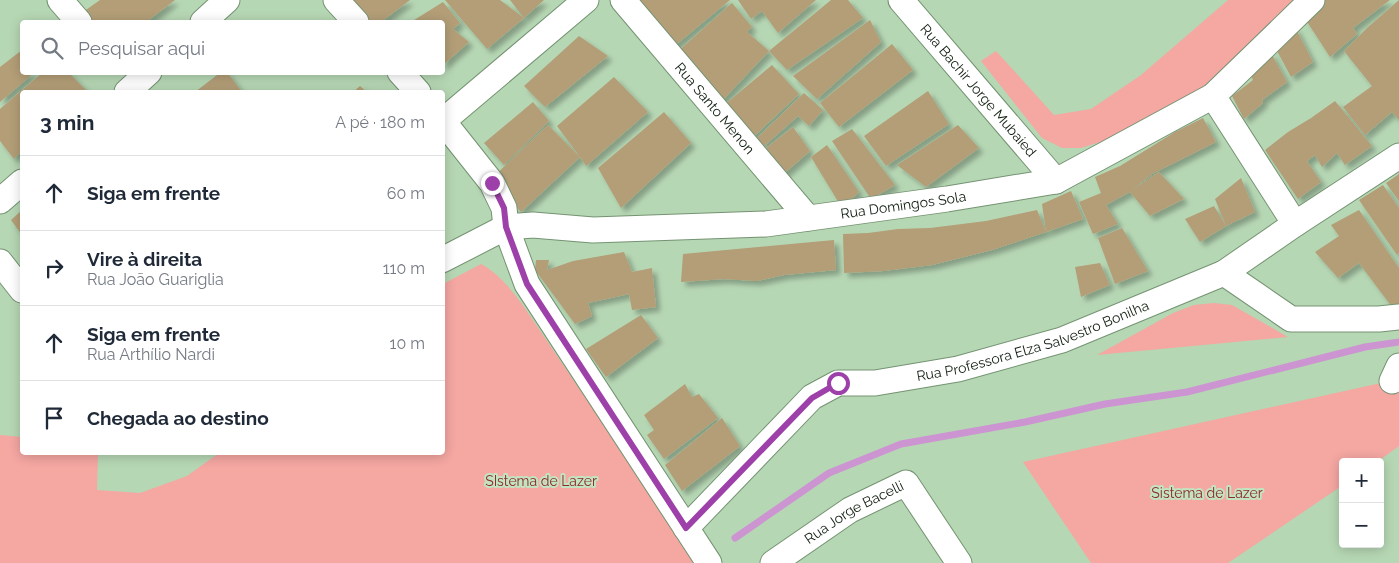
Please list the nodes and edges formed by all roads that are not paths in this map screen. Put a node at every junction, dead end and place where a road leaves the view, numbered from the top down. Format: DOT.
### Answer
graph roads {
  1 [pos="60,0"];
  2 [pos="227,0"];
  3 [pos="336,0"];
  4 [pos="586,0"];
  5 [pos="623,0"];
  6 [pos="901,0"];
  7 [pos="1312,0"];
  8 [pos="77,20"];
  9 [pos="205,20"];
  10 [pos="354,20"];
  11 [pos="403,75"];
  12 [pos="416,90"];
  13 [pos="1213,96"];
  14 [pos="445,118"];
  15 [pos="445,123"];
  16 [pos="1399,156"];
  17 [pos="1056,180"];
  18 [pos="20,184"];
  19 [pos="0,201"];
  20 [pos="808,218"];
  21 [pos="1295,224"];
  22 [pos="506,227"];
  23 [pos="445,258"];
  24 [pos="0,262"];
  25 [pos="1224,274"];
  26 [pos="20,287"];
  27 [pos="1399,317"];
  28 [pos="686,528"];
  29 [pos="710,563"];
  30 [pos="773,563"];
  31 [pos="960,563"];
  1 -- 8 [label="street"];
  2 -- 9 [label="street"];
  3 -- 10 [label="street"];
  4 -- 14 [label="street"];
  5 -- 20 [label="street, Rua Santo Menon"];
  6 -- 17 [label="street, Rua Bachir Jorge Mubaied"];
  7 -- 13 [label="street, Rua Domingos Sola"];
  11 -- 12 [label="street"];
  13 -- 17 [label="street, Rua Domingos Sola"];
  13 -- 21 [label="street"];
  15 -- 22 [label="street"];
  16 -- 21 [label="street, Rua Professora Elza Salvestro Bonilha"];
  17 -- 20 [label="street, Rua Domingos Sola"];
  18 -- 19 [label="street"];
  20 -- 22 [label="street, Rua Domingos Sola"];
  21 -- 25 [label="street, Rua Professora Elza Salvestro Bonilha"];
  22 -- 23 [label="street, Rua Domingos Sola"];
  22 -- 28 [label="street"];
  24 -- 26 [label="street"];
  25 -- 27 [label="street"];
  25 -- 28 [label="street, Rua Professora Elza Salvestro Bonilha"];
  28 -- 29 [label="street"];
  30 -- 31 [label="street, Rua Jorge Bacelli"];
}
